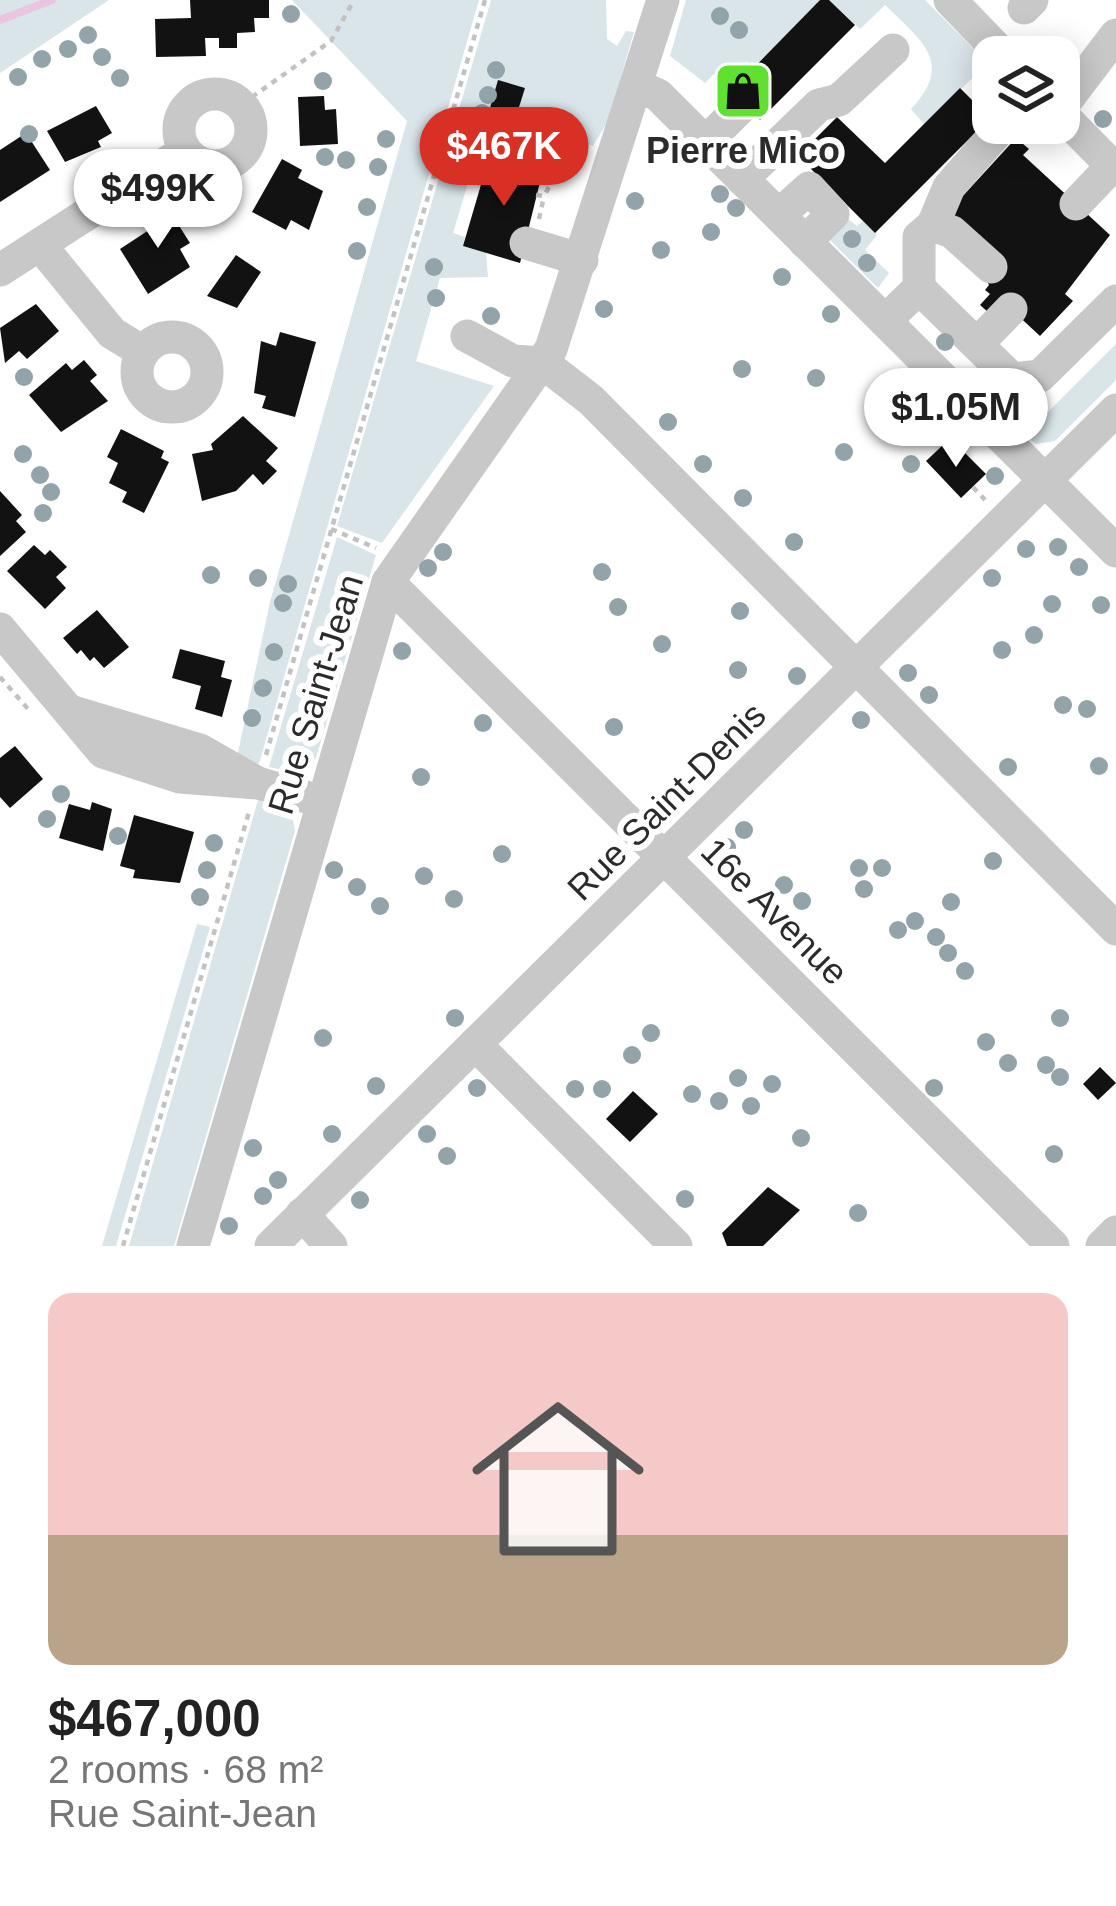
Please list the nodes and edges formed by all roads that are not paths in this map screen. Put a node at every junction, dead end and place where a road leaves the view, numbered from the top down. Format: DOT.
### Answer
graph roads {
  1 [pos="663,0"];
  2 [pos="950,0"];
  3 [pos="1116,35"];
  4 [pos="985,36"];
  5 [pos="893,50"];
  6 [pos="1080,83"];
  7 [pos="638,86"];
  8 [pos="744,104"];
  9 [pos="1080,133"];
  10 [pos="706,142"];
  11 [pos="987,144"];
  12 [pos="185,151"];
  13 [pos="1114,168"];
  14 [pos="742,179"];
  15 [pos="1076,204"];
  16 [pos="779,215"];
  17 [pos="933,225"];
  18 [pos="805,242"];
  19 [pos="526,243"];
  20 [pos="40,245"];
  21 [pos="582,260"];
  22 [pos="991,267"];
  23 [pos="0,270"];
  24 [pos="919,288"];
  25 [pos="1116,301"];
  26 [pos="1011,309"];
  27 [pos="885,321"];
  28 [pos="467,336"];
  29 [pos="977,344"];
  30 [pos="142,352"];
  31 [pos="543,363"];
  32 [pos="1012,379"];
  33 [pos="1116,410"];
  34 [pos="978,415"];
  35 [pos="1046,481"];
  36 [pos="1116,551"];
  37 [pos="388,583"];
  38 [pos="0,629"];
  39 [pos="856,668"];
  40 [pos="323,802"];
  41 [pos="665,856"];
  42 [pos="1116,929"];
  43 [pos="475,1044"];
  44 [pos="302,1214"];
  45 [pos="1116,1232"];
  46 [pos="194,1246"];
  47 [pos="271,1246"];
  48 [pos="332,1246"];
  49 [pos="676,1246"];
  50 [pos="1053,1246"];
  51 [pos="1102,1246"];
  1 -- 7 [label="street, Rue Saint-Jean"];
  2 -- 4 [label="street"];
  3 -- 6 [label="street"];
  5 -- 14 [label="street"];
  7 -- 10 [label="street"];
  7 -- 21 [label="street, Rue Saint-Jean"];
  8 -- 10 [label="street"];
  9 -- 13 [label="street"];
  10 -- 14 [label="street"];
  11 -- 17 [label="street"];
  12 -- 20 [label="street"];
  13 -- 15 [label="street"];
  14 -- 16 [label="street"];
  16 -- 18 [label="street"];
  16 -- 18 [label="street"];
  17 -- 22 [label="street"];
  17 -- 24 [label="street"];
  18 -- 27 [label="street"];
  19 -- 21 [label="street"];
  20 -- 23 [label="street"];
  20 -- 30 [label="street"];
  21 -- 31 [label="street, Rue Saint-Jean"];
  24 -- 27 [label="street"];
  24 -- 29 [label="street"];
  25 -- 32 [label="street"];
  26 -- 29 [label="street"];
  27 -- 34 [label="street"];
  28 -- 31 [label="street"];
  29 -- 32 [label="street"];
  31 -- 37 [label="street, Rue Saint-Jean"];
  31 -- 39 [label="street"];
  32 -- 34 [label="street"];
  33 -- 35 [label="street, Rue Saint-Denis"];
  34 -- 35 [label="street"];
  35 -- 36 [label="street"];
  35 -- 39 [label="street, Rue Saint-Denis"];
  37 -- 40 [label="street, Rue Saint-Jean"];
  37 -- 41 [label="street, 16e Avenue"];
  38 -- 40 [label="street"];
  39 -- 41 [label="street, Rue Saint-Denis"];
  39 -- 42 [label="street"];
  40 -- 46 [label="street, Rue Saint-Jean"];
  41 -- 43 [label="street, Rue Saint-Denis"];
  41 -- 50 [label="street, 16e Avenue"];
  43 -- 44 [label="street, Rue Saint-Denis"];
  43 -- 49 [label="street"];
  44 -- 47 [label="street, Rue Saint-Denis"];
  44 -- 48 [label="street"];
  45 -- 51 [label="street"];
}
